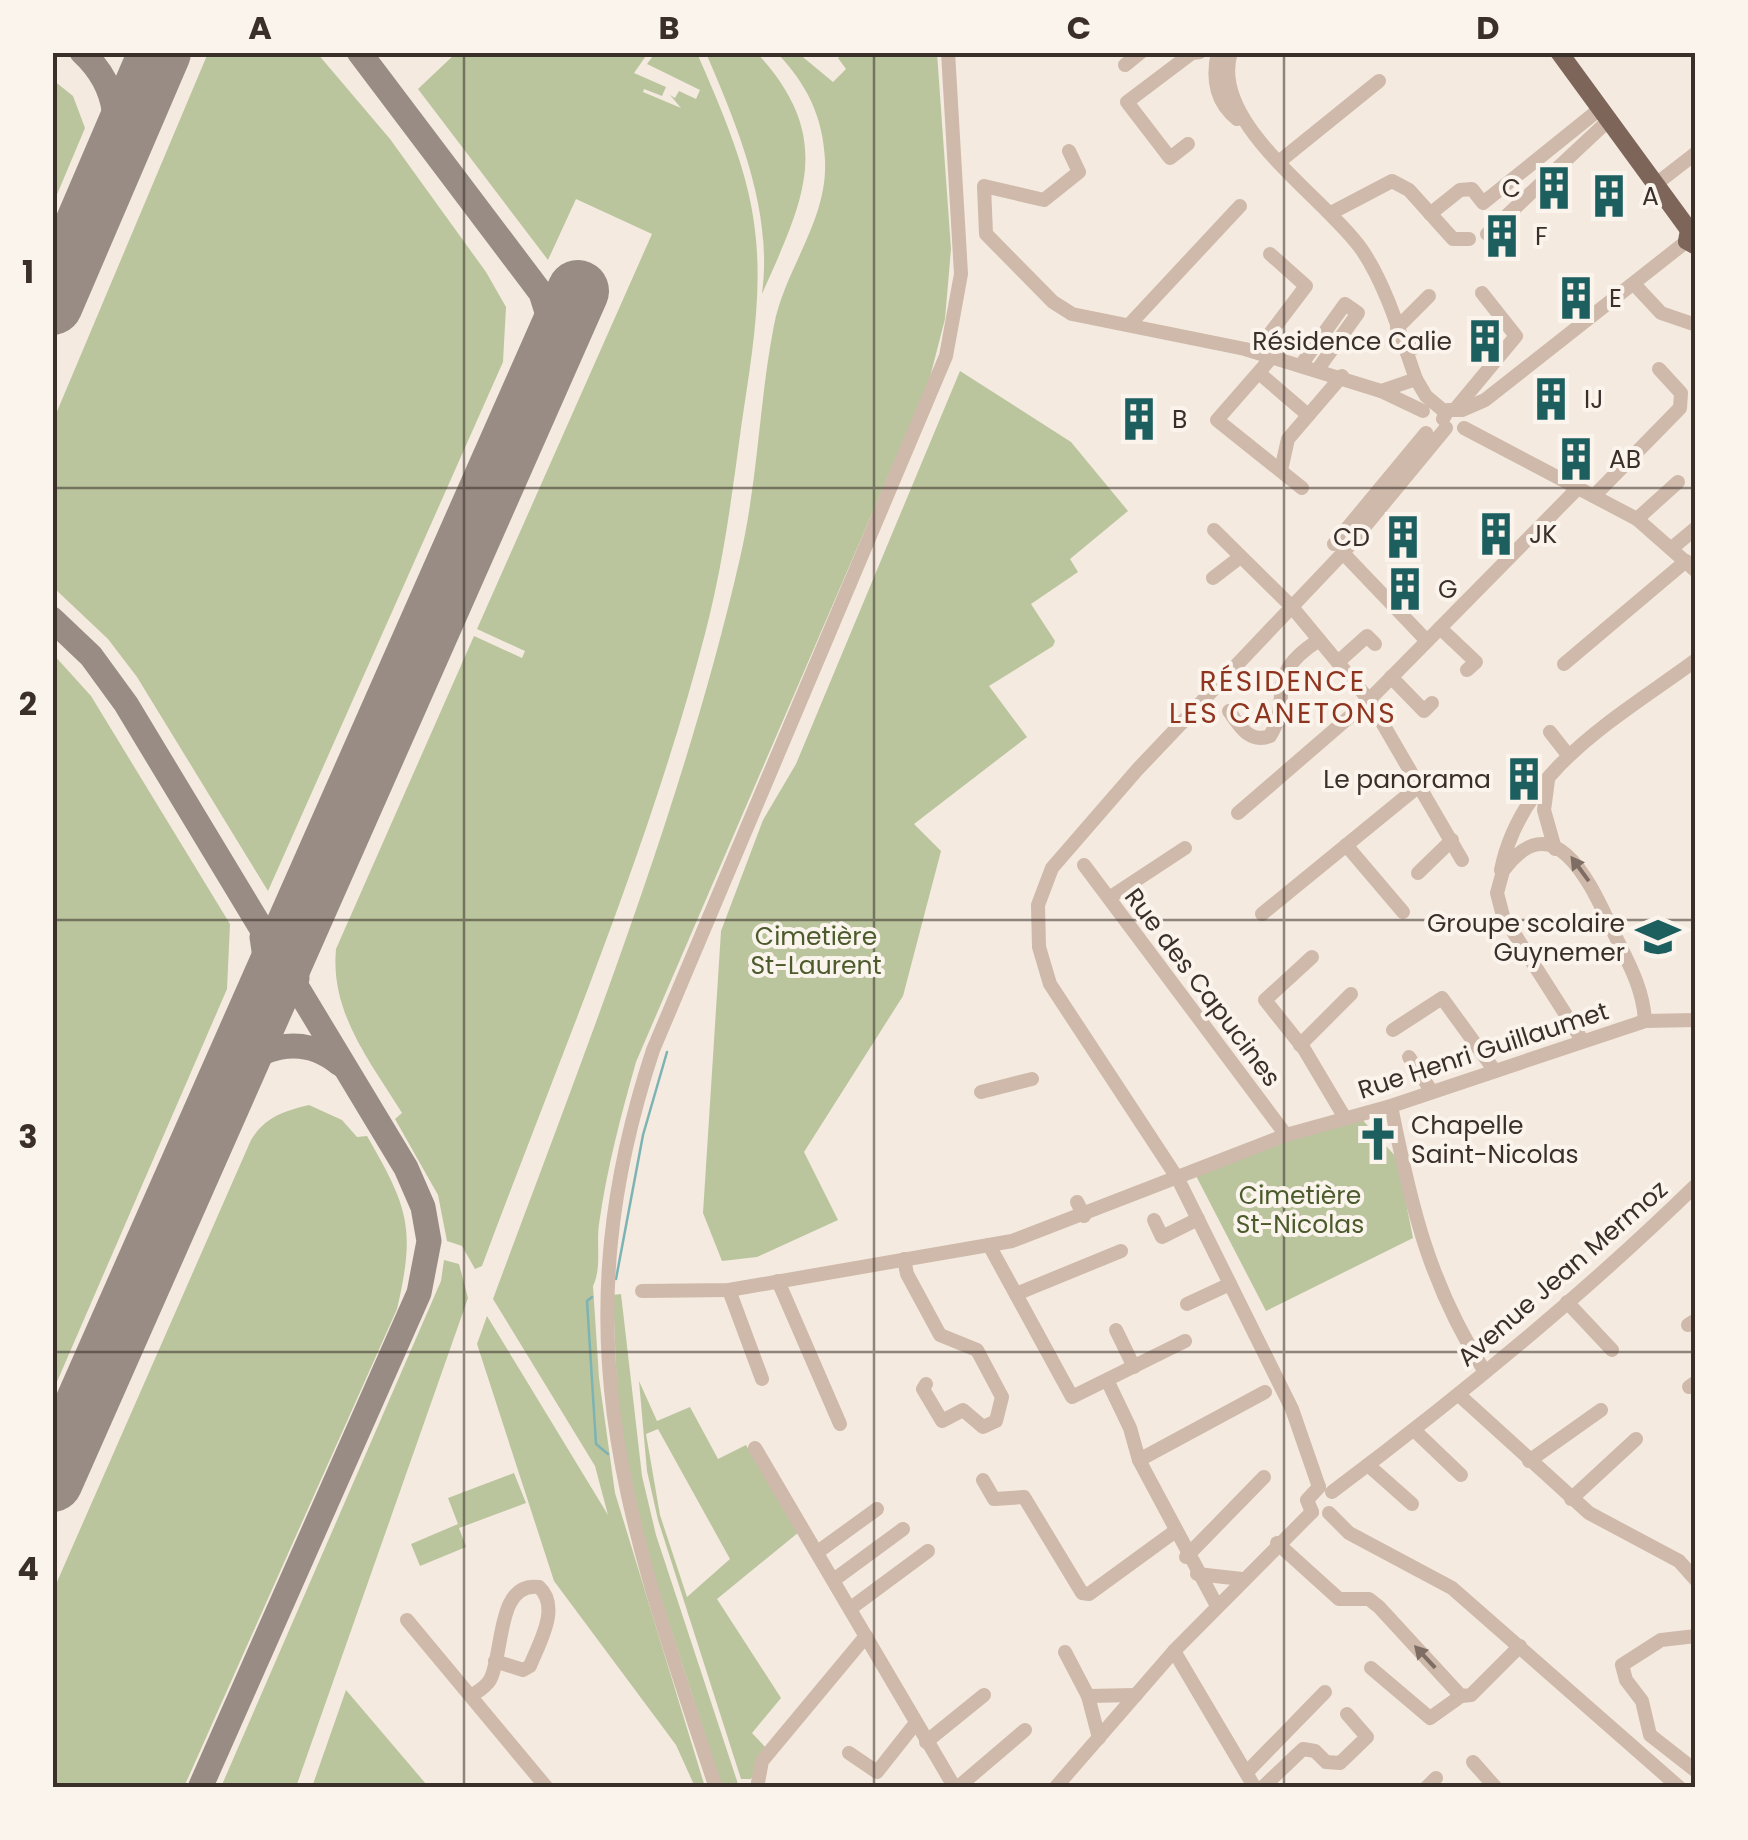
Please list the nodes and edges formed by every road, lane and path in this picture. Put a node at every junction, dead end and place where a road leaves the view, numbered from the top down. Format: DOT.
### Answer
graph roads {
  1 [pos="948,52"];
  2 [pos="1141,52"];
  3 [pos="1559,52"];
  4 [pos="1213,53"];
  5 [pos="1125,65"];
  6 [pos="1380,81"];
  7 [pos="1605,114"];
  8 [pos="1188,144"];
  9 [pos="1069,151"];
  10 [pos="1696,154"];
  11 [pos="1280,161"];
  12 [pos="1656,184"];
  13 [pos="1240,206"];
  14 [pos="1331,213"];
  15 [pos="1430,214"];
  16 [pos="1487,234"];
  17 [pos="1692,236"];
  18 [pos="1469,239"];
  19 [pos="1270,254"];
  20 [pos="1634,284"];
  21 [pos="1482,293"];
  22 [pos="1429,296"];
  23 [pos="1129,325"];
  24 [pos="1696,326"];
  25 [pos="1398,328"];
  26 [pos="1435,339"];
  27 [pos="1406,351"];
  28 [pos="1256,352"];
  29 [pos="1272,357"];
  30 [pos="1301,364"];
  31 [pos="1318,369"];
  32 [pos="1659,369"];
  33 [pos="1259,373"];
  34 [pos="1342,376"];
  35 [pos="1416,379"];
  36 [pos="1380,391"];
  37 [pos="1423,410"];
  38 [pos="1308,415"];
  39 [pos="1452,415"];
  40 [pos="1426,432"];
  41 [pos="1280,470"];
  42 [pos="1678,482"];
  43 [pos="1302,488"];
  44 [pos="1578,488"];
  45 [pos="1386,491"];
  46 [pos="1594,496"];
  47 [pos="1637,519"];
  48 [pos="1696,528"];
  49 [pos="1214,530"];
  50 [pos="1338,548"];
  51 [pos="1672,548"];
  52 [pos="1240,558"];
  53 [pos="1691,563"];
  54 [pos="1213,578"];
  55 [pos="1292,607"];
  56 [pos="1440,628"];
  57 [pos="1319,640"];
  58 [pos="1427,641"];
  59 [pos="1375,644"];
  60 [pos="1696,660"];
  61 [pos="1338,662"];
  62 [pos="1564,664"];
  63 [pos="1467,670"];
  64 [pos="1391,677"];
  65 [pos="1369,700"];
  66 [pos="1432,703"];
  67 [pos="1229,711"];
  68 [pos="1550,732"];
  69 [pos="1568,755"];
  70 [pos="1553,770"];
  71 [pos="1420,784"];
  72 [pos="1238,813"];
  73 [pos="1452,840"];
  74 [pos="1346,845"];
  75 [pos="1185,848"];
  76 [pos="1555,848"];
  77 [pos="1462,860"];
  78 [pos="1084,865"];
  79 [pos="1418,873"];
  80 [pos="1499,882"];
  81 [pos="1109,898"];
  82 [pos="1403,912"];
  83 [pos="1262,914"];
  84 [pos="1312,957"];
  85 [pos="1351,994"];
  86 [pos="1696,1020"];
  87 [pos="1645,1021"];
  88 [pos="1393,1030"];
  89 [pos="1315,1038"];
  90 [pos="1582,1040"];
  91 [pos="1302,1047"];
  92 [pos="1408,1058"];
  93 [pos="1495,1071"];
  94 [pos="1032,1078"];
  95 [pos="981,1092"];
  96 [pos="1432,1092"];
  97 [pos="1391,1106"];
  98 [pos="1346,1118"];
  99 [pos="1286,1135"];
  100 [pos="1178,1179"];
  101 [pos="1696,1185"];
  102 [pos="1077,1202"];
  103 [pos="1084,1216"];
  104 [pos="1198,1219"];
  105 [pos="1154,1220"];
  106 [pos="990,1245"];
  107 [pos="1121,1251"];
  108 [pos="904,1259"];
  109 [pos="780,1281"];
  110 [pos="1230,1284"];
  111 [pos="729,1290"];
  112 [pos="642,1291"];
  113 [pos="1016,1294"];
  114 [pos="1567,1302"];
  115 [pos="1186,1304"];
  116 [pos="1116,1330"];
  117 [pos="1185,1341"];
  118 [pos="1612,1350"];
  119 [pos="1134,1367"];
  120 [pos="826,1372"];
  121 [pos="1485,1372"];
  122 [pos="762,1380"];
  123 [pos="1108,1380"];
  124 [pos="926,1384"];
  125 [pos="1265,1392"];
  126 [pos="1459,1395"];
  127 [pos="1601,1410"];
  128 [pos="840,1424"];
  129 [pos="1414,1430"];
  130 [pos="1636,1439"];
  131 [pos="754,1448"];
  132 [pos="1139,1460"];
  133 [pos="1529,1461"];
  134 [pos="1368,1465"];
  135 [pos="1461,1475"];
  136 [pos="1264,1476"];
  137 [pos="983,1480"];
  138 [pos="1325,1490"];
  139 [pos="1571,1499"];
  140 [pos="1412,1504"];
  141 [pos="877,1509"];
  142 [pos="1312,1512"];
  143 [pos="1329,1513"];
  144 [pos="903,1529"];
  145 [pos="1174,1532"];
  146 [pos="1277,1542"];
  147 [pos="819,1551"];
  148 [pos="928,1551"];
  149 [pos="1186,1556"];
  150 [pos="1197,1574"];
  151 [pos="835,1579"];
  152 [pos="1242,1579"];
  153 [pos="1696,1580"];
  154 [pos="1216,1606"];
  155 [pos="851,1608"];
  156 [pos="407,1620"];
  157 [pos="866,1636"];
  158 [pos="1696,1636"];
  159 [pos="1520,1646"];
  160 [pos="1174,1650"];
  161 [pos="1065,1652"];
  162 [pos="495,1661"];
  163 [pos="1372,1668"];
  164 [pos="1325,1692"];
  165 [pos="984,1695"];
  166 [pos="471,1696"];
  167 [pos="1088,1696"];
  168 [pos="1136,1696"];
  169 [pos="1461,1696"];
  170 [pos="1347,1714"];
  171 [pos="915,1724"];
  172 [pos="1024,1730"];
  173 [pos="1099,1738"];
  174 [pos="926,1742"];
  175 [pos="849,1752"];
  176 [pos="1474,1762"];
  177 [pos="1696,1771"];
  178 [pos="1253,1783"];
  179 [pos="950,1785"];
  180 [pos="547,1788"];
  181 [pos="716,1788"];
  182 [pos="757,1788"];
  183 [pos="1055,1788"];
  184 [pos="1496,1788"];
  185 [pos="1680,1788"];
  1 -- 181 [label="street"];
  2 -- 5 [label="street"];
  3 -- 7 [label="main road"];
  4 -- 8 [label="street"];
  4 -- 11 [label="street"];
  6 -- 11 [label="street"];
  7 -- 12 [label="main road"];
  7 -- 15 [label="street"];
  7 -- 16 [label="street"];
  9 -- 23 [label="street"];
  10 -- 12 [label="street"];
  11 -- 14 [label="street"];
  12 -- 17 [label="main road"];
  13 -- 23 [label="street"];
  14 -- 15 [label="street"];
  14 -- 25 [label="street"];
  15 -- 18 [label="street"];
  17 -- 20 [label="street"];
  19 -- 28 [label="street"];
  20 -- 24 [label="street"];
  20 -- 39 [label="street"];
  21 -- 39 [label="street"];
  22 -- 25 [label="street"];
  23 -- 28 [label="street"];
  25 -- 27 [label="street"];
  26 -- 27 [label="street"];
  27 -- 35 [label="street"];
  28 -- 29 [label="street"];
  29 -- 30 [label="street"];
  29 -- 33 [label="street"];
  30 -- 31 [label="street"];
  30 -- 31 [label="street"];
  31 -- 34 [label="street"];
  32 -- 46 [label="street"];
  33 -- 38 [label="street"];
  33 -- 41 [label="street"];
  34 -- 36 [label="street"];
  34 -- 38 [label="street"];
  35 -- 36 [label="street"];
  35 -- 39 [label="street"];
  36 -- 37 [label="street"];
  38 -- 41 [label="street"];
  39 -- 44 [label="street"];
  39 -- 45 [label="street"];
  40 -- 45 [label="street"];
  41 -- 43 [label="street"];
  42 -- 47 [label="street"];
  44 -- 46 [label="street"];
  44 -- 56 [label="street"];
  45 -- 50 [label="street"];
  46 -- 47 [label="street"];
  47 -- 51 [label="street"];
  48 -- 51 [label="street"];
  49 -- 52 [label="street"];
  50 -- 55 [label="street"];
  50 -- 58 [label="street"];
  51 -- 53 [label="street"];
  52 -- 54 [label="street"];
  52 -- 55 [label="street"];
  53 -- 62 [label="street"];
  55 -- 57 [label="street"];
  55 -- 100 [label="street"];
  56 -- 58 [label="street"];
  56 -- 63 [label="street"];
  57 -- 61 [label="street"];
  57 -- 67 [label="street"];
  58 -- 64 [label="street"];
  59 -- 61 [label="street"];
  60 -- 69 [label="street"];
  61 -- 65 [label="street"];
  64 -- 65 [label="street"];
  64 -- 66 [label="street"];
  65 -- 71 [label="street"];
  65 -- 72 [label="street"];
  68 -- 69 [label="street"];
  69 -- 70 [label="street"];
  70 -- 76 [label="street"];
  70 -- 80 [label="street"];
  71 -- 73 [label="street"];
  71 -- 74 [label="street"];
  73 -- 77 [label="street"];
  73 -- 79 [label="street"];
  74 -- 82 [label="street"];
  74 -- 83 [label="street"];
  75 -- 81 [label="street"];
  76 -- 80 [label="street"];
  87 -- 76 [label="street, one-way"];
  78 -- 81 [label="street, Rue des Capucines"];
  80 -- 90 [label="street"];
  81 -- 99 [label="street, Rue des Capucines"];
  84 -- 91 [label="street"];
  85 -- 91 [label="street"];
  86 -- 87 [label="street, Rue Henri Guillaumet"];
  87 -- 90 [label="street, Rue Henri Guillaumet"];
  88 -- 93 [label="street"];
  89 -- 91 [label="street"];
  90 -- 93 [label="street, Rue Henri Guillaumet"];
  91 -- 98 [label="street"];
  92 -- 96 [label="street"];
  93 -- 96 [label="street, Rue Henri Guillaumet"];
  94 -- 95 [label="street"];
  96 -- 97 [label="street, Rue Henri Guillaumet"];
  97 -- 98 [label="street, Rue Henri Guillaumet"];
  97 -- 121 [label="street"];
  98 -- 99 [label="street, Rue Henri Guillaumet"];
  99 -- 100 [label="street, Rue Henri Guillaumet"];
  100 -- 103 [label="street, Rue Henri Guillaumet"];
  100 -- 104 [label="street"];
  101 -- 114 [label="street, Avenue Jean Mermoz"];
  102 -- 103 [label="street"];
  103 -- 106 [label="street, Rue Henri Guillaumet"];
  104 -- 105 [label="street"];
  104 -- 110 [label="street"];
  106 -- 108 [label="street, Rue Henri Guillaumet"];
  106 -- 113 [label="street"];
  107 -- 113 [label="street"];
  108 -- 109 [label="street, Rue Henri Guillaumet"];
  108 -- 124 [label="street"];
  109 -- 111 [label="street, Rue Henri Guillaumet"];
  109 -- 120 [label="street"];
  109 -- 128 [label="street"];
  110 -- 115 [label="street"];
  110 -- 138 [label="street"];
  111 -- 112 [label="street, Rue Henri Guillaumet"];
  111 -- 122 [label="street"];
  113 -- 123 [label="street"];
  114 -- 118 [label="street"];
  114 -- 121 [label="street, Avenue Jean Mermoz"];
  116 -- 119 [label="street"];
  117 -- 119 [label="street"];
  119 -- 123 [label="street"];
  121 -- 126 [label="street, Avenue Jean Mermoz"];
  123 -- 132 [label="street"];
  125 -- 132 [label="street"];
  126 -- 129 [label="street, Avenue Jean Mermoz"];
  126 -- 133 [label="street"];
  127 -- 133 [label="street"];
  129 -- 134 [label="street, Avenue Jean Mermoz"];
  129 -- 135 [label="street"];
  130 -- 139 [label="street"];
  131 -- 147 [label="street"];
  132 -- 145 [label="street"];
  133 -- 139 [label="street"];
  134 -- 138 [label="street, Avenue Jean Mermoz"];
  134 -- 140 [label="street"];
  136 -- 149 [label="street"];
  137 -- 145 [label="street"];
  138 -- 142 [label="street"];
  138 -- 143 [label="street"];
  139 -- 153 [label="street"];
  141 -- 147 [label="street"];
  142 -- 143 [label="street"];
  142 -- 146 [label="street"];
  143 -- 159 [label="street"];
  144 -- 151 [label="street"];
  145 -- 149 [label="street"];
  146 -- 152 [label="street"];
  169 -- 146 [label="street, one-way"];
  147 -- 151 [label="street"];
  148 -- 155 [label="street"];
  149 -- 150 [label="street"];
  150 -- 152 [label="street"];
  150 -- 154 [label="street"];
  151 -- 155 [label="street"];
  152 -- 154 [label="street"];
  154 -- 160 [label="street"];
  155 -- 157 [label="street"];
  156 -- 166 [label="street"];
  157 -- 171 [label="street"];
  157 -- 182 [label="street"];
  158 -- 177 [label="street"];
  159 -- 169 [label="street"];
  159 -- 185 [label="street"];
  160 -- 168 [label="street"];
  160 -- 178 [label="street"];
  161 -- 167 [label="street"];
  162 -- 162 [label="street"];
  162 -- 166 [label="street"];
  163 -- 169 [label="street"];
  164 -- 178 [label="street"];
  165 -- 174 [label="street"];
  166 -- 180 [label="street"];
  167 -- 168 [label="street"];
  167 -- 173 [label="street"];
  168 -- 173 [label="street"];
  170 -- 178 [label="street"];
  171 -- 174 [label="street"];
  171 -- 175 [label="street"];
  172 -- 179 [label="street"];
  173 -- 183 [label="street"];
  174 -- 179 [label="street"];
  176 -- 184 [label="street"];
}
